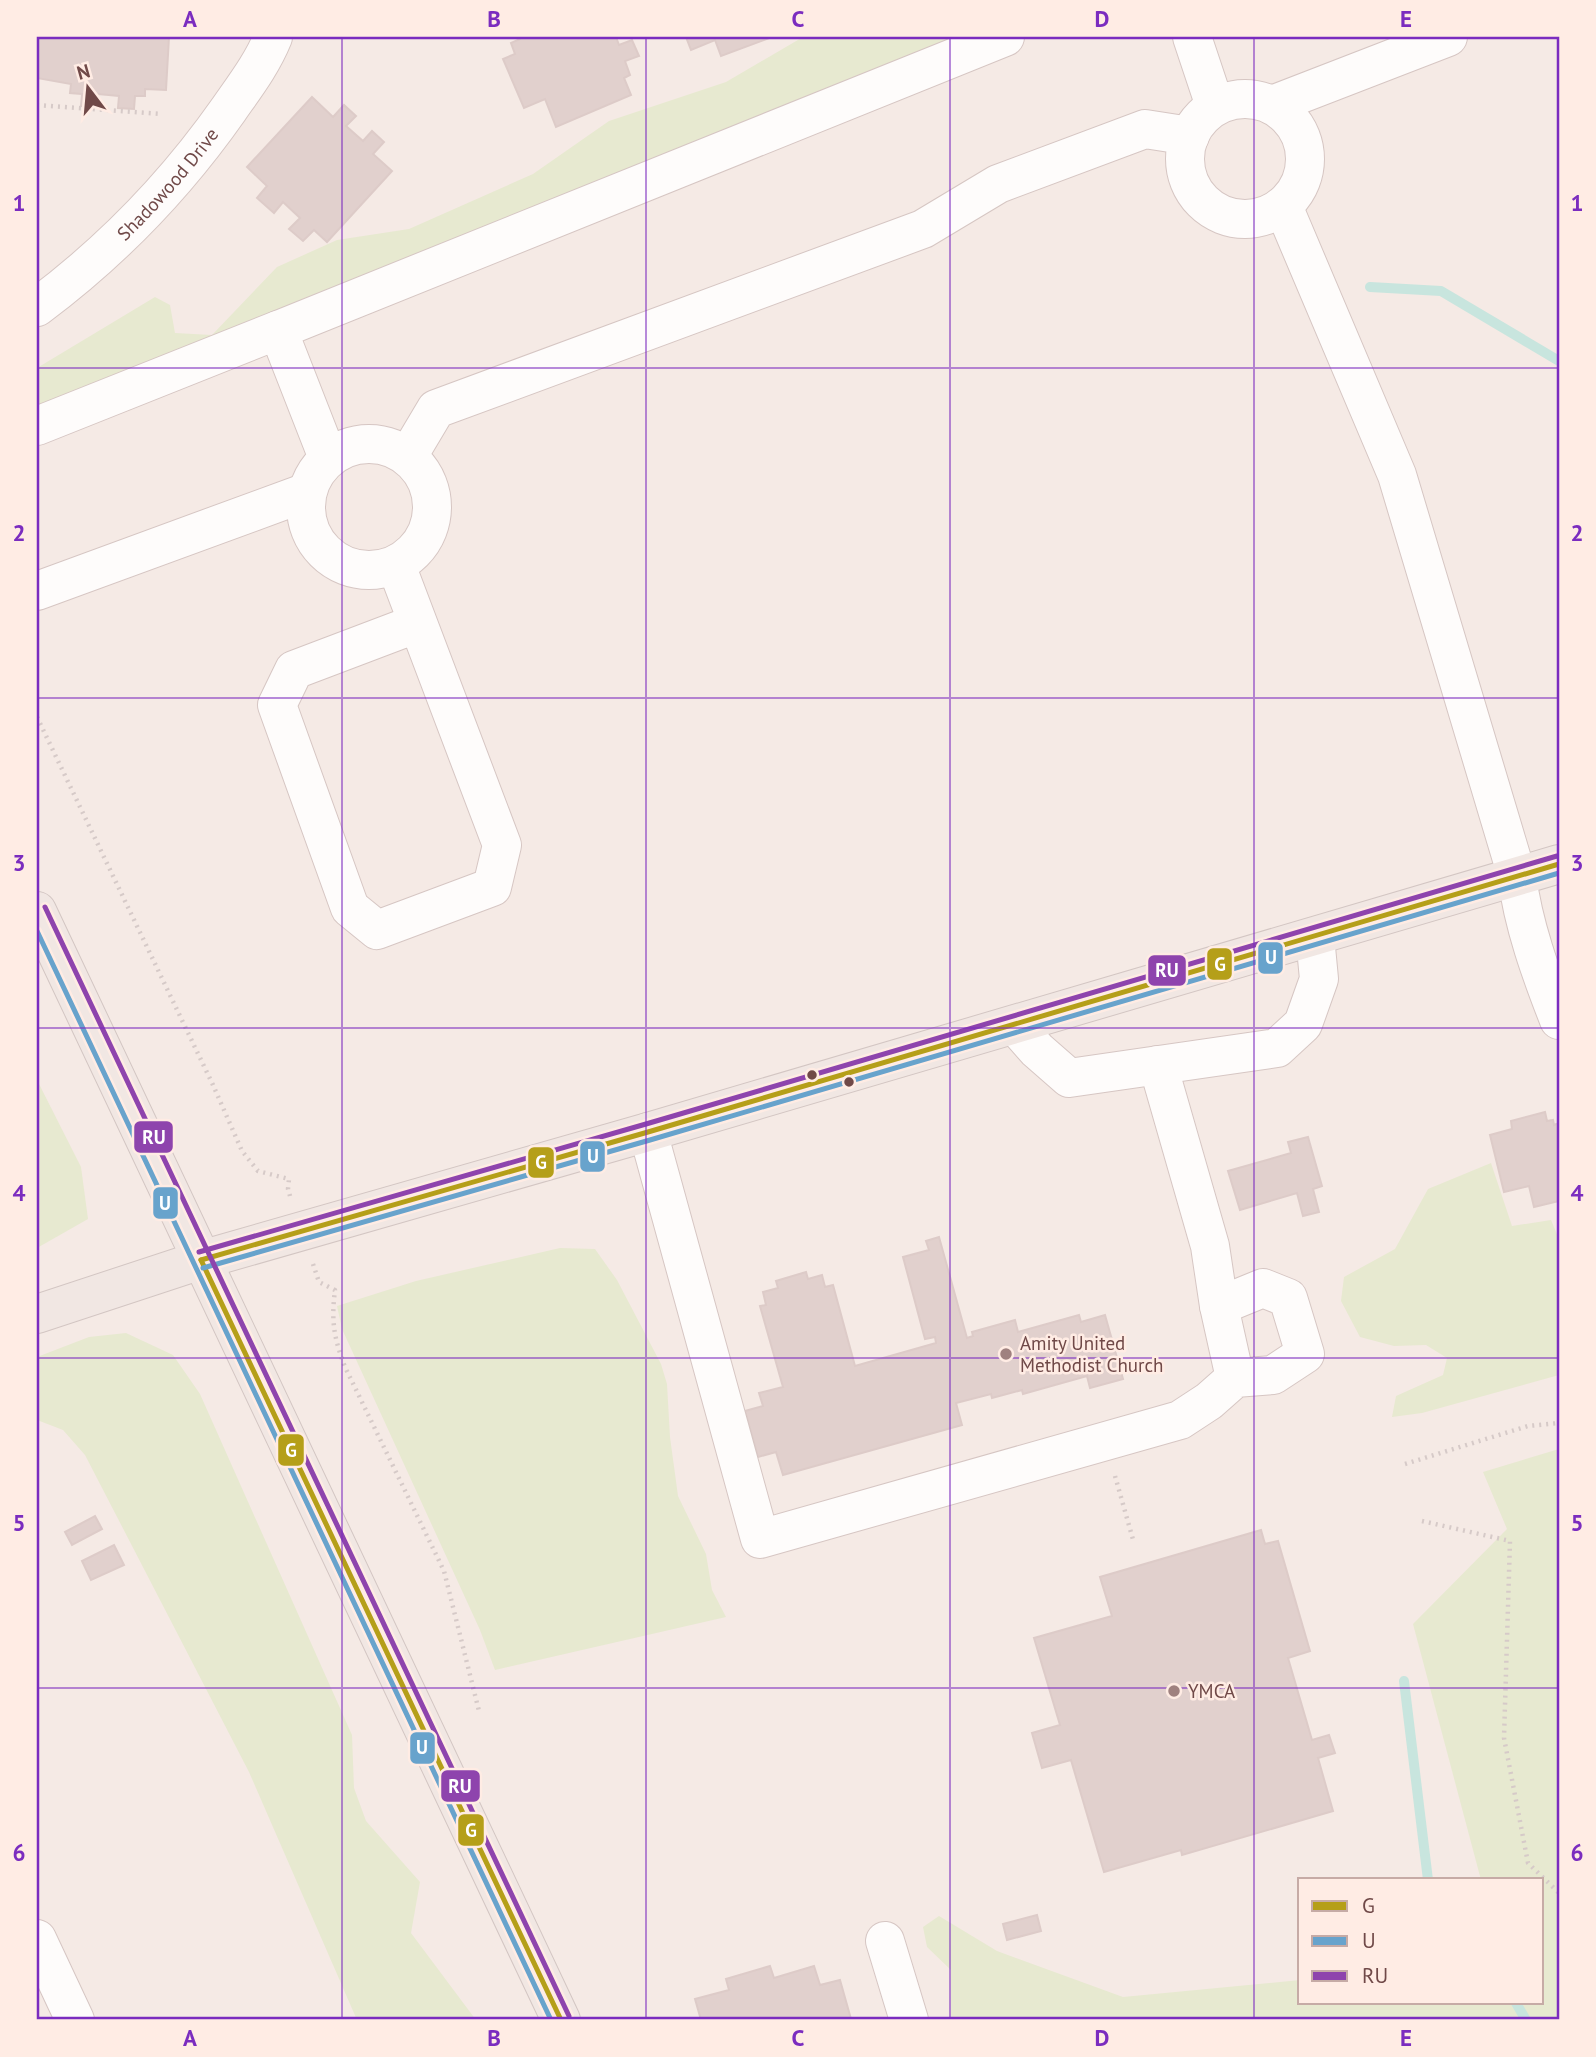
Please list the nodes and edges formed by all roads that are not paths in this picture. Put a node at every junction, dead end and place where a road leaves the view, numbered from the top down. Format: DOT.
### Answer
graph roads {
  1 [pos="273,37"];
  2 [pos="1005,37"];
  3 [pos="1192,37"];
  4 [pos="1448,37"];
  5 [pos="1272,105"];
  6 [pos="1215,106"];
  7 [pos="1189,136"];
  8 [pos="1283,206"];
  9 [pos="37,307"];
  10 [pos="278,330"];
  11 [pos="37,426"];
  12 [pos="408,456"];
  13 [pos="328,458"];
  14 [pos="307,492"];
  15 [pos="396,565"];
  16 [pos="37,591"];
  17 [pos="418,623"];
  18 [pos="1559,864"];
  19 [pos="1517,876"];
  20 [pos="37,911"];
  21 [pos="1315,937"];
  22 [pos="1559,1020"];
  23 [pos="1015,1025"];
  24 [pos="1158,1065"];
  25 [pos="648,1132"];
  26 [pos="201,1260"];
  27 [pos="1219,1306"];
  28 [pos="37,1314"];
  29 [pos="1235,1378"];
  30 [pos="37,1940"];
  31 [pos="885,1941"];
  32 [pos="75,2020"];
  33 [pos="561,2020"];
  34 [pos="909,2020"];
  1 -- 9 [label="street, Shadowood Drive"];
  2 -- 10 [label="street"];
  3 -- 6 [label="street"];
  4 -- 5 [label="street"];
  5 -- 6 [label="street"];
  5 -- 8 [label="street"];
  6 -- 7 [label="street"];
  7 -- 8 [label="street"];
  7 -- 12 [label="street"];
  8 -- 19 [label="street"];
  10 -- 11 [label="street"];
  10 -- 13 [label="street"];
  12 -- 13 [label="street"];
  12 -- 15 [label="street"];
  13 -- 14 [label="street"];
  14 -- 15 [label="street"];
  14 -- 16 [label="street"];
  15 -- 17 [label="street"];
  17 -- 17 [label="street"];
  18 -- 19 [label="main road"];
  19 -- 21 [label="main road"];
  19 -- 22 [label="street"];
  20 -- 26 [label="main road"];
  21 -- 23 [label="main road"];
  21 -- 24 [label="street"];
  23 -- 24 [label="street"];
  23 -- 25 [label="main road"];
  24 -- 27 [label="street"];
  25 -- 26 [label="main road"];
  25 -- 29 [label="street"];
  26 -- 28 [label="main road"];
  26 -- 33 [label="main road"];
  27 -- 29 [label="street"];
  27 -- 29 [label="street"];
  30 -- 32 [label="street"];
  31 -- 34 [label="street"];
}
